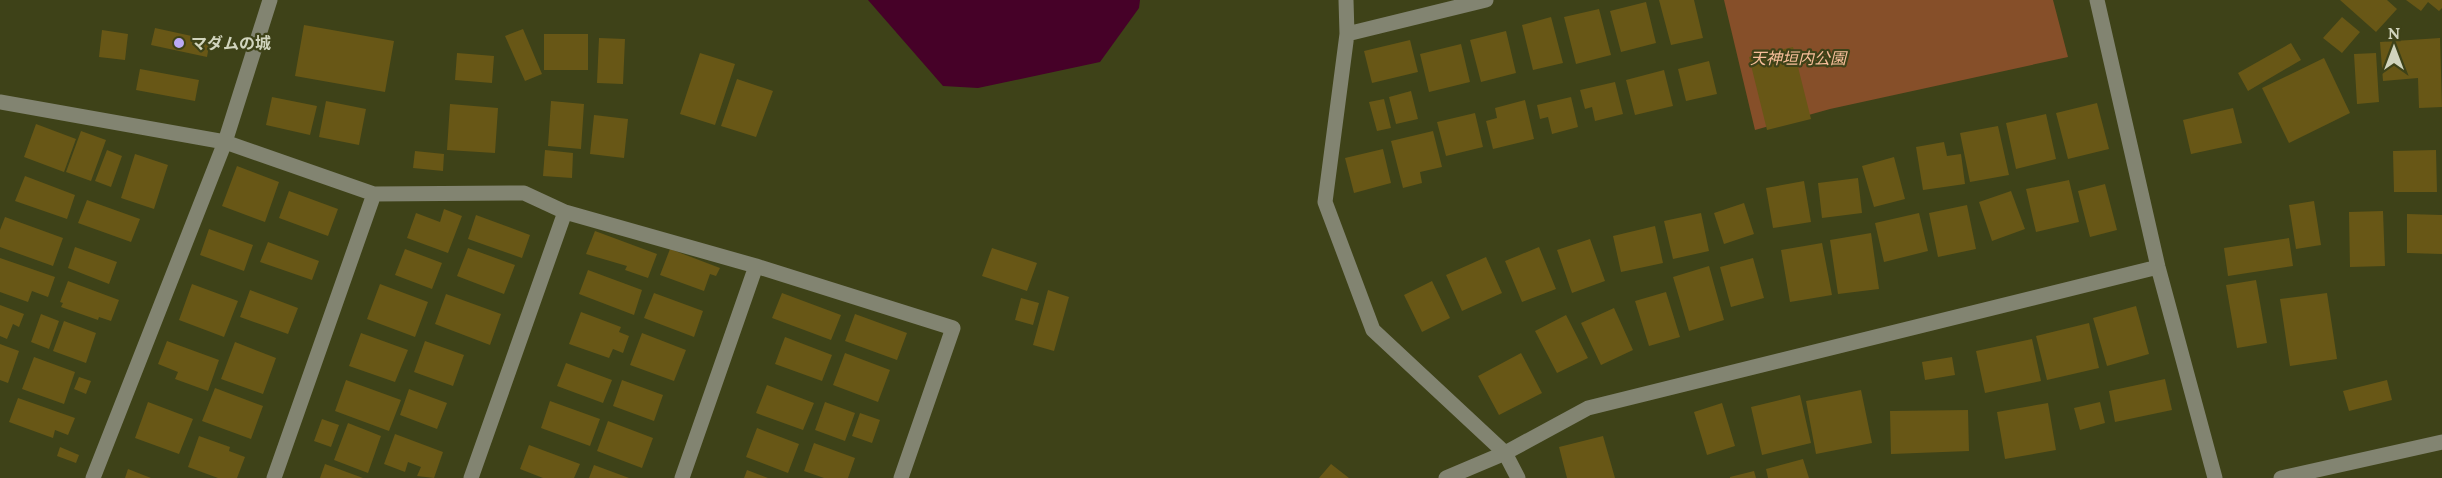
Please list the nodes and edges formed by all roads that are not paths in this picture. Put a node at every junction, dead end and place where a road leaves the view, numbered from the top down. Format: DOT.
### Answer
graph roads {
  1 [pos="270,0"];
  2 [pos="1346,0"];
  3 [pos="1486,0"];
  4 [pos="2097,0"];
  5 [pos="1347,34"];
  6 [pos="0,102"];
  7 [pos="225,142"];
  8 [pos="374,195"];
  9 [pos="565,212"];
  10 [pos="756,266"];
  11 [pos="2158,267"];
  12 [pos="2442,442"];
  13 [pos="1505,453"];
  14 [pos="93,478"];
  15 [pos="274,478"];
  16 [pos="471,478"];
  17 [pos="682,478"];
  18 [pos="900,478"];
  19 [pos="1446,478"];
  20 [pos="1518,478"];
  21 [pos="2215,478"];
  22 [pos="2281,478"];
  1 -- 7 [label="street"];
  2 -- 5 [label="street"];
  3 -- 5 [label="street"];
  4 -- 11 [label="street"];
  5 -- 13 [label="street"];
  6 -- 7 [label="street"];
  7 -- 8 [label="street"];
  7 -- 14 [label="street"];
  8 -- 9 [label="street"];
  8 -- 15 [label="street"];
  9 -- 10 [label="street"];
  9 -- 16 [label="street"];
  10 -- 17 [label="street"];
  10 -- 18 [label="street"];
  11 -- 13 [label="street"];
  11 -- 21 [label="street"];
  12 -- 22 [label="street"];
  13 -- 19 [label="street"];
  13 -- 20 [label="street"];
}
